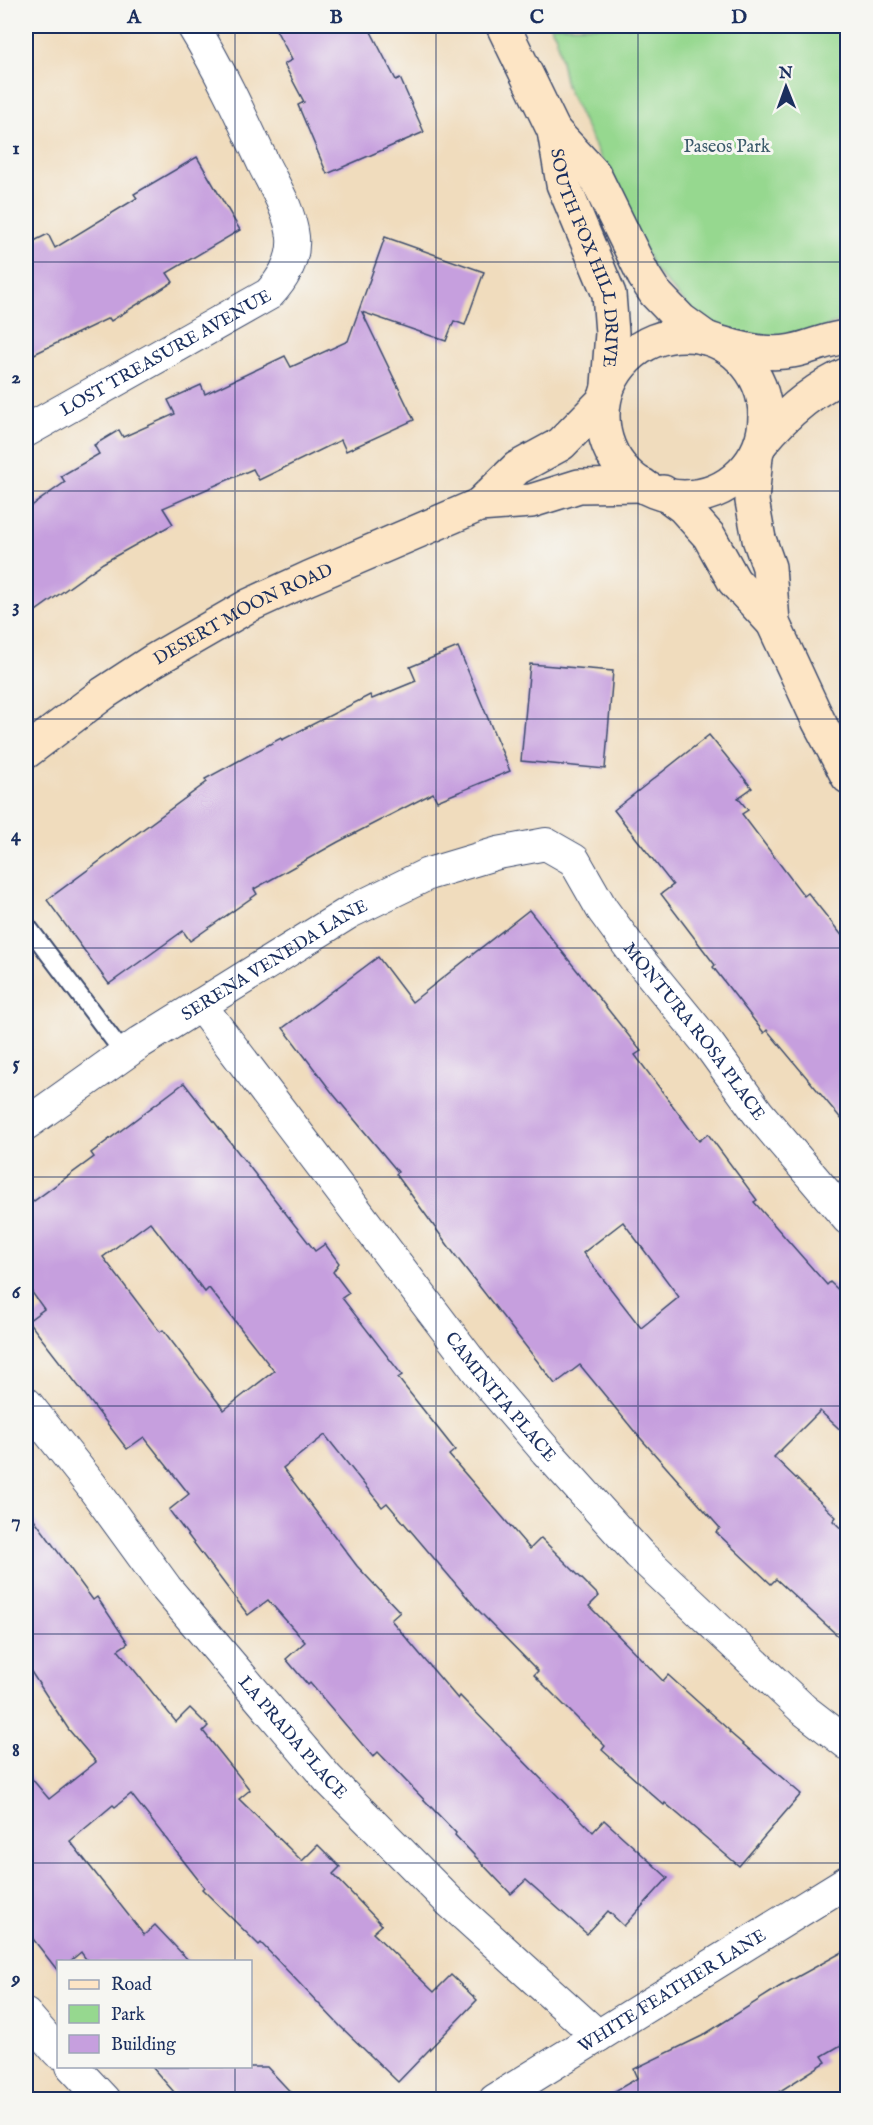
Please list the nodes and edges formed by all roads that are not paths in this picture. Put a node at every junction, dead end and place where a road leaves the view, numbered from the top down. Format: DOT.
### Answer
graph roads {
  1 [pos="193,26"];
  2 [pos="503,26"];
  3 [pos="554,131"];
  4 [pos="848,337"];
  5 [pos="711,340"];
  6 [pos="848,374"];
  7 [pos="606,392"];
  8 [pos="26,431"];
  9 [pos="759,449"];
  10 [pos="653,488"];
  11 [pos="478,506"];
  12 [pos="773,624"];
  13 [pos="26,752"];
  14 [pos="848,777"];
  15 [pos="546,844"];
  16 [pos="26,924"];
  17 [pos="201,1005"];
  18 [pos="124,1054"];
  19 [pos="26,1124"];
  20 [pos="848,1220"];
  21 [pos="26,1403"];
  22 [pos="848,1744"];
  23 [pos="848,1881"];
  24 [pos="26,2015"];
  25 [pos="598,2036"];
  26 [pos="57,2051"];
  27 [pos="73,2068"];
  28 [pos="104,2100"];
  29 [pos="495,2100"];
  1 -- 8 [label="street, LOST TREASURE AVENUE"];
  2 -- 3 [label="street, SOUTH FOX HILL DRIVE"];
  3 -- 5 [label="street, SOUTH FOX HILL DRIVE"];
  3 -- 7 [label="street, SOUTH FOX HILL DRIVE"];
  4 -- 5 [label="street"];
  5 -- 7 [label="street"];
  5 -- 9 [label="street"];
  6 -- 9 [label="street"];
  7 -- 10 [label="street"];
  7 -- 11 [label="street, DESERT MOON ROAD"];
  9 -- 10 [label="street"];
  9 -- 12 [label="street"];
  10 -- 11 [label="street, DESERT MOON ROAD"];
  10 -- 12 [label="street"];
  11 -- 13 [label="street, DESERT MOON ROAD"];
  12 -- 14 [label="street"];
  15 -- 17 [label="street, SERENA VENEDA LANE"];
  15 -- 20 [label="street, MONTURA ROSA PLACE"];
  16 -- 18 [label="lane"];
  17 -- 18 [label="street, SERENA VENEDA LANE"];
  17 -- 22 [label="street, CAMINITA PLACE"];
  18 -- 19 [label="street, SERENA VENEDA LANE"];
  21 -- 25 [label="street, LA PRADA PLACE"];
  23 -- 25 [label="street, WHITE FEATHER LANE"];
  24 -- 26 [label="street"];
  25 -- 29 [label="street, WHITE FEATHER LANE"];
  27 -- 28 [label="street"];
}
